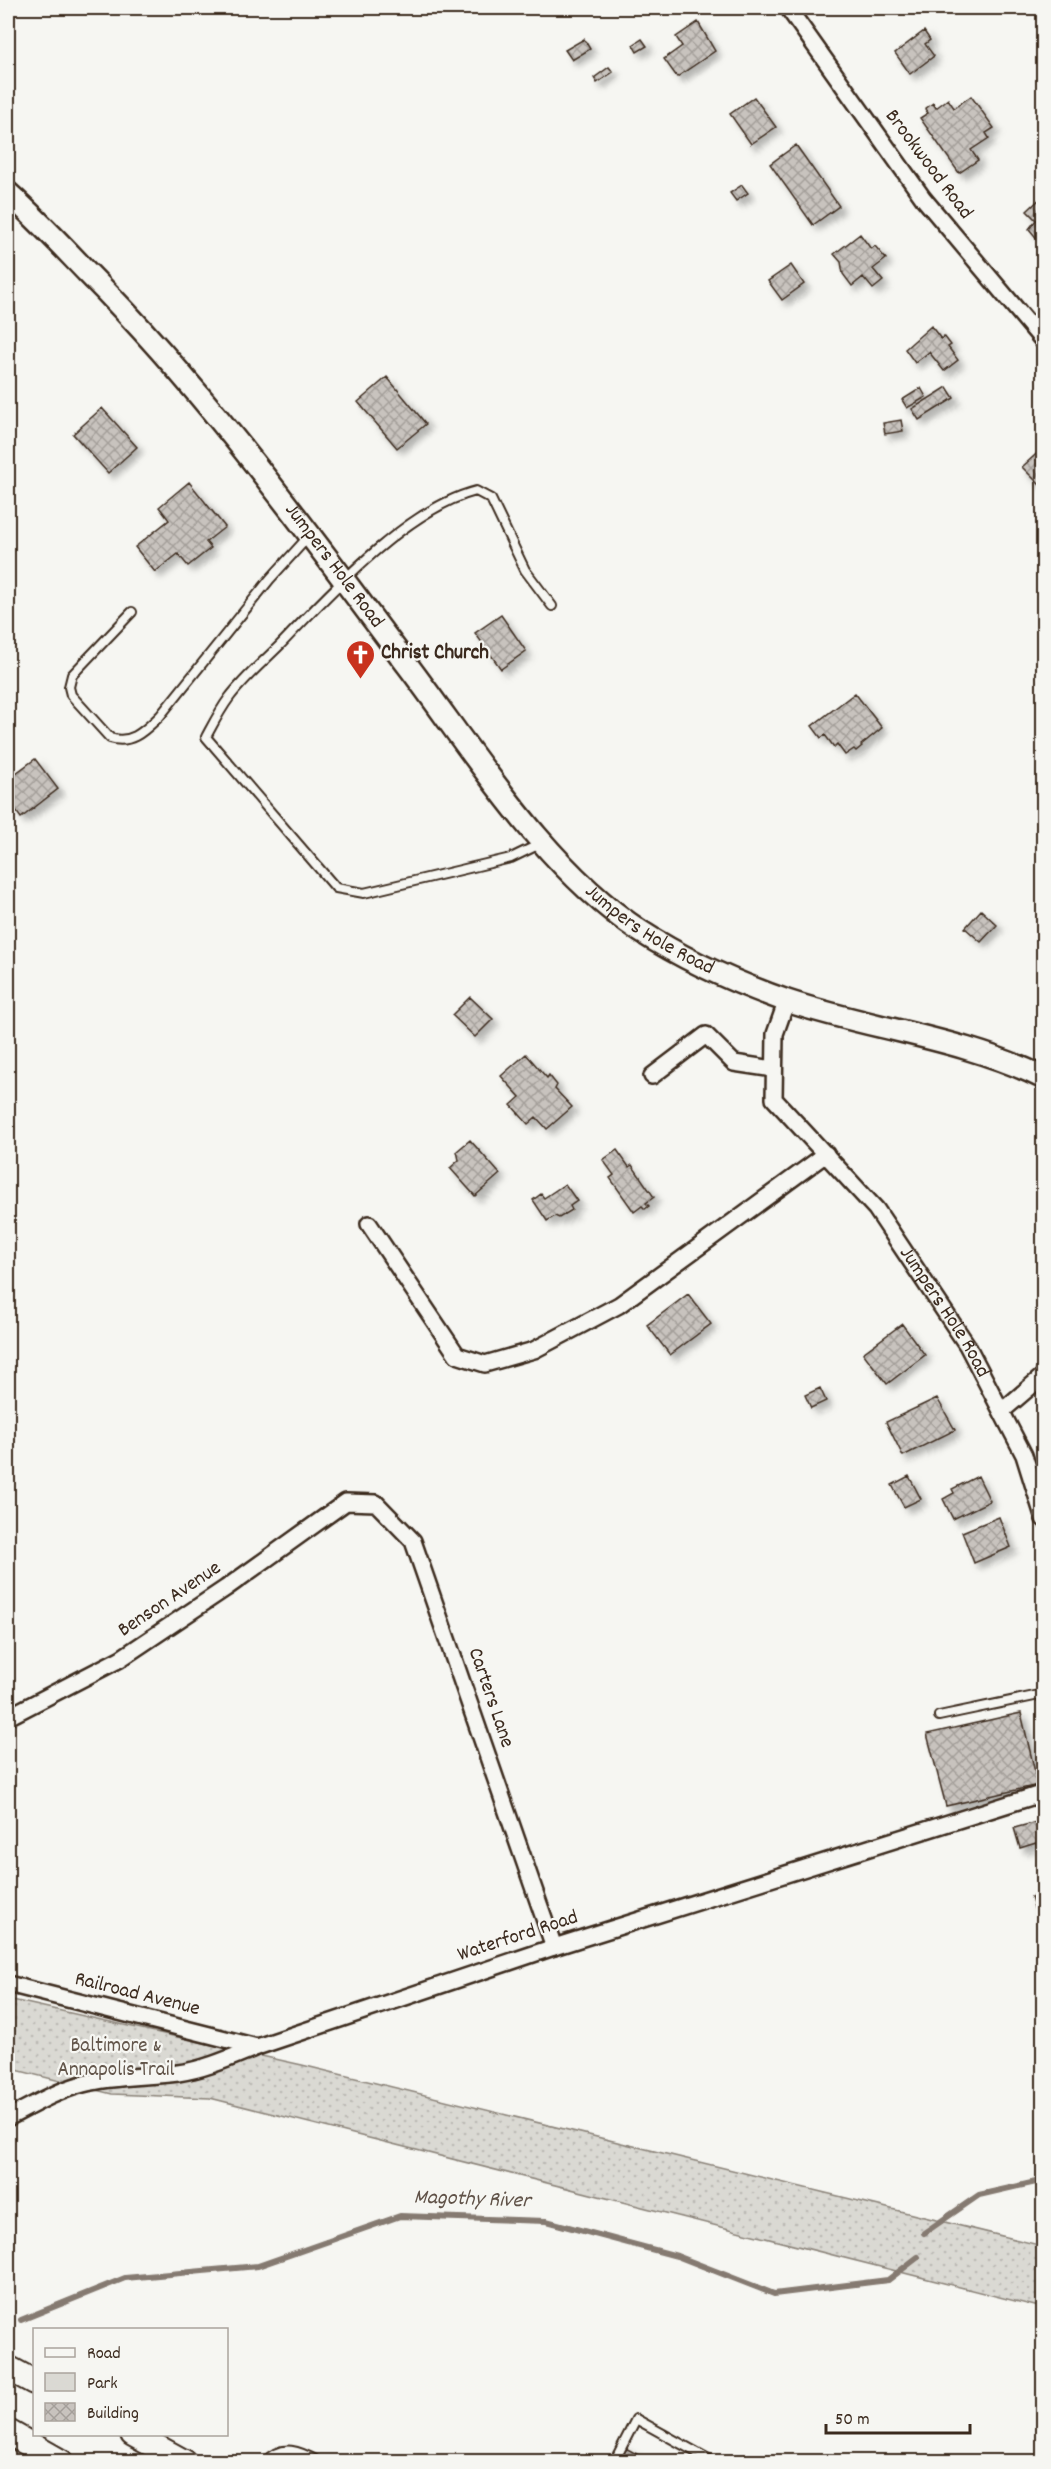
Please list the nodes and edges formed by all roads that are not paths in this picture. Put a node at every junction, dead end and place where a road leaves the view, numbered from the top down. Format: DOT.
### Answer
graph roads {
  1 [pos="788,8"];
  2 [pos="8,193"];
  3 [pos="1044,342"];
  4 [pos="310,535"];
  5 [pos="344,580"];
  6 [pos="552,606"];
  7 [pos="132,612"];
  8 [pos="543,842"];
  9 [pos="787,1000"];
  10 [pos="774,1069"];
  11 [pos="652,1076"];
  12 [pos="1044,1078"];
  13 [pos="826,1154"];
  14 [pos="369,1224"];
  15 [pos="1044,1375"];
  16 [pos="1002,1411"];
  17 [pos="346,1502"];
  18 [pos="1044,1520"];
  19 [pos="1044,1695"];
  20 [pos="939,1716"];
  21 [pos="8,1718"];
  22 [pos="1044,1793"];
  23 [pos="554,1947"];
  24 [pos="8,1984"];
  25 [pos="257,2047"];
  26 [pos="8,2118"];
  27 [pos="8,2368"];
  28 [pos="33,2381"];
  29 [pos="137,2436"];
  30 [pos="9,2437"];
  31 [pos="61,2462"];
  32 [pos="184,2462"];
  33 [pos="265,2462"];
  34 [pos="319,2462"];
  35 [pos="614,2462"];
  36 [pos="714,2462"];
  1 -- 3 [label="street, Brookwood Road"];
  2 -- 4 [label="main road, Jumpers Hole Road"];
  4 -- 5 [label="main road, Jumpers Hole Road"];
  4 -- 7 [label="lane"];
  5 -- 6 [label="lane"];
  5 -- 8 [label="main road, Jumpers Hole Road"];
  5 -- 8 [label="lane"];
  8 -- 9 [label="main road, Jumpers Hole Road"];
  9 -- 10 [label="street, Jumpers Hole Road"];
  9 -- 12 [label="main road, Jumpers Hole Road"];
  10 -- 11 [label="street"];
  10 -- 13 [label="street, Jumpers Hole Road"];
  13 -- 14 [label="street"];
  13 -- 16 [label="street, Jumpers Hole Road"];
  15 -- 16 [label="street"];
  16 -- 18 [label="street, Jumpers Hole Road"];
  17 -- 21 [label="street, Benson Avenue"];
  17 -- 23 [label="street, Carters Lane"];
  19 -- 20 [label="lane"];
  22 -- 23 [label="street, Waterford Road"];
  23 -- 25 [label="street, Waterford Road"];
  24 -- 25 [label="street, Railroad Avenue"];
  25 -- 26 [label="street, Waterford Road"];
  27 -- 28 [label="main road"];
  29 -- 32 [label="main road"];
  30 -- 31 [label="main road"];
  33 -- 34 [label="lane"];
  35 -- 36 [label="lane"];
}
